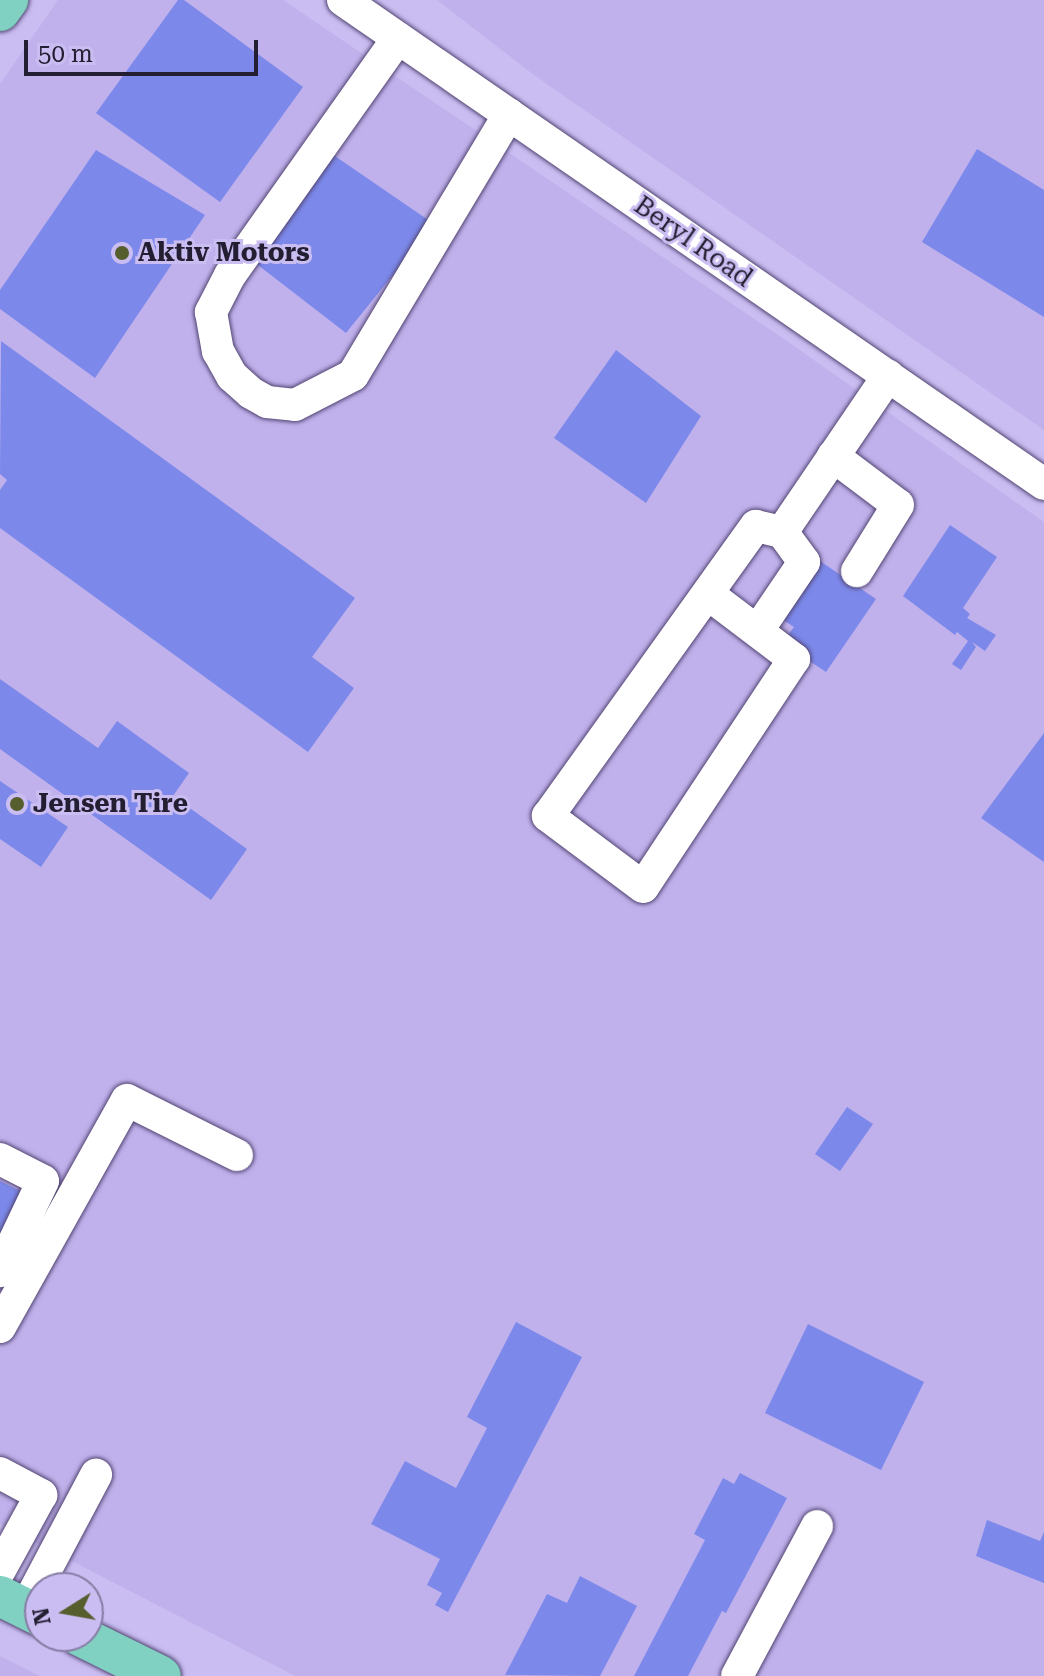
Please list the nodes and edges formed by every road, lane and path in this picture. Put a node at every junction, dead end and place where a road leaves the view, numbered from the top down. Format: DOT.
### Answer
graph roads {
  1 [pos="8,0"];
  2 [pos="343,0"];
  3 [pos="0,11"];
  4 [pos="398,38"];
  5 [pos="509,114"];
  6 [pos="888,376"];
  7 [pos="833,456"];
  8 [pos="1044,484"];
  9 [pos="782,532"];
  10 [pos="857,571"];
  11 [pos="708,594"];
  12 [pos="758,630"];
  13 [pos="237,1155"];
  14 [pos="0,1159"];
  15 [pos="0,1271"];
  16 [pos="0,1327"];
  17 [pos="0,1473"];
  18 [pos="96,1475"];
  19 [pos="817,1526"];
  20 [pos="0,1570"];
  21 [pos="22,1607"];
  22 [pos="104,1648"];
  23 [pos="161,1676"];
  24 [pos="737,1676"];
  1 -- 3 [label="main road"];
  2 -- 4 [label="street, Beryl Road"];
  4 -- 5 [label="street, Beryl Road"];
  4 -- 5 [label="street"];
  5 -- 6 [label="street, Beryl Road"];
  6 -- 7 [label="street"];
  6 -- 8 [label="street, Beryl Road"];
  7 -- 9 [label="street"];
  7 -- 10 [label="street"];
  9 -- 11 [label="street"];
  9 -- 12 [label="street"];
  11 -- 12 [label="street"];
  11 -- 12 [label="street"];
  13 -- 16 [label="street"];
  14 -- 15 [label="street"];
  17 -- 20 [label="street"];
  18 -- 21 [label="street"];
  19 -- 24 [label="street"];
  22 -- 23 [label="main road"];
}
